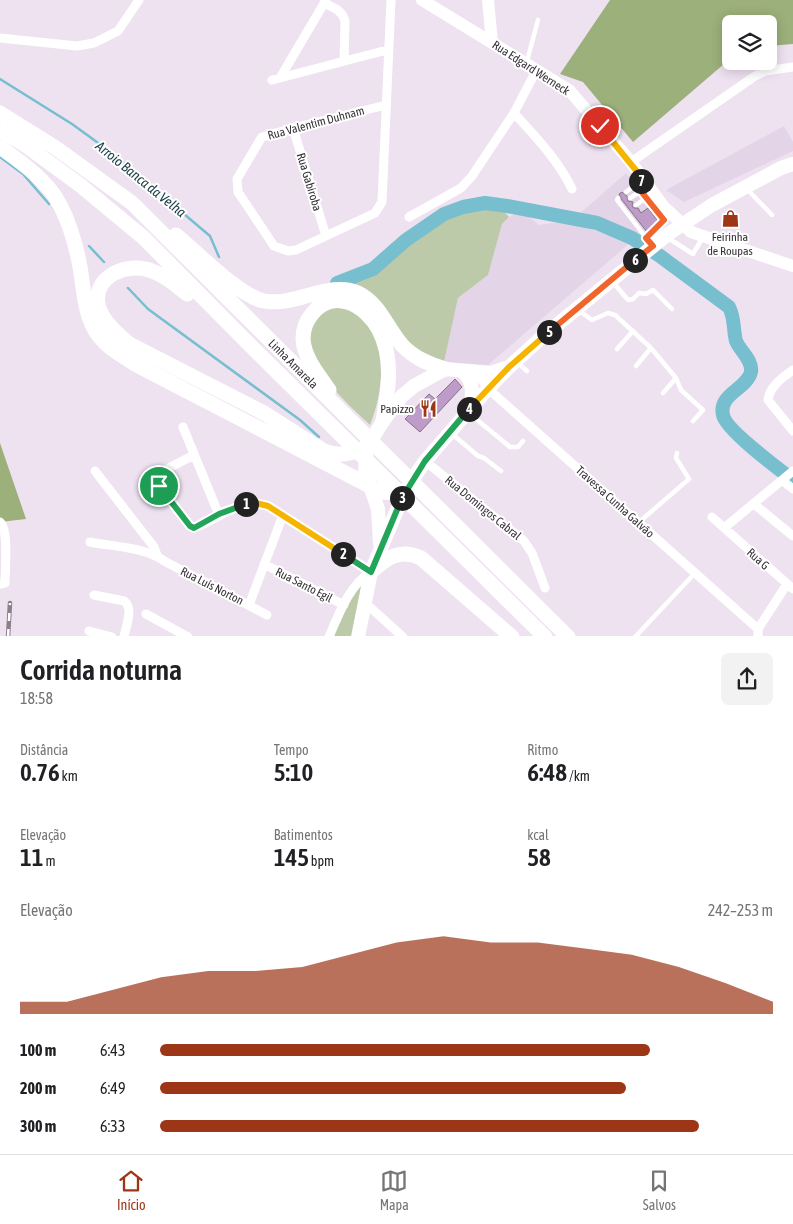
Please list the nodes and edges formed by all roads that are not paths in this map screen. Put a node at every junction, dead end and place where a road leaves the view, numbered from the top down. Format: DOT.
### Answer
graph roads {
  1 [pos="139,0"];
  2 [pos="391,0"];
  3 [pos="422,0"];
  4 [pos="488,0"];
  5 [pos="325,2"];
  6 [pos="538,20"];
  7 [pos="0,38"];
  8 [pos="492,43"];
  9 [pos="388,50"];
  10 [pos="344,61"];
  11 [pos="532,66"];
  12 [pos="793,67"];
  13 [pos="386,105"];
  14 [pos="0,113"];
  15 [pos="514,113"];
  16 [pos="293,128"];
  17 [pos="0,130"];
  18 [pos="0,147"];
  19 [pos="631,162"];
  20 [pos="793,164"];
  21 [pos="640,185"];
  22 [pos="745,187"];
  23 [pos="572,189"];
  24 [pos="626,192"];
  25 [pos="618,198"];
  26 [pos="630,198"];
  27 [pos="646,198"];
  28 [pos="132,203"];
  29 [pos="636,206"];
  30 [pos="772,215"];
  31 [pos="409,217"];
  32 [pos="682,224"];
  33 [pos="326,236"];
  34 [pos="664,236"];
  35 [pos="703,237"];
  36 [pos="649,246"];
  37 [pos="793,266"];
  38 [pos="611,280"];
  39 [pos="672,309"];
  40 [pos="578,310"];
  41 [pos="633,331"];
  42 [pos="248,344"];
  43 [pos="651,348"];
  44 [pos="617,349"];
  45 [pos="512,364"];
  46 [pos="636,366"];
  47 [pos="445,369"];
  48 [pos="793,370"];
  49 [pos="527,371"];
  50 [pos="469,372"];
  51 [pos="676,378"];
  52 [pos="489,387"];
  53 [pos="663,393"];
  54 [pos="468,410"];
  55 [pos="383,421"];
  56 [pos="693,421"];
  57 [pos="183,427"];
  58 [pos="350,428"];
  59 [pos="793,431"];
  60 [pos="450,432"];
  61 [pos="523,441"];
  62 [pos="367,447"];
  63 [pos="676,452"];
  64 [pos="194,455"];
  65 [pos="425,461"];
  66 [pos="95,471"];
  67 [pos="501,471"];
  68 [pos="793,471"];
  69 [pos="782,480"];
  70 [pos="368,485"];
  71 [pos="793,489"];
  72 [pos="405,491"];
  73 [pos="754,504"];
  74 [pos="219,514"];
  75 [pos="283,515"];
  76 [pos="712,516"];
  77 [pos="0,522"];
  78 [pos="638,523"];
  79 [pos="724,528"];
  80 [pos="793,536"];
  81 [pos="90,542"];
  82 [pos="380,551"];
  83 [pos="156,556"];
  84 [pos="264,564"];
  85 [pos="371,572"];
  86 [pos="696,572"];
  87 [pos="0,584"];
  88 [pos="790,587"];
  89 [pos="544,588"];
  90 [pos="94,595"];
  91 [pos="248,605"];
  92 [pos="344,605"];
  93 [pos="364,605"];
  94 [pos="146,614"];
  95 [pos="267,615"];
  96 [pos="89,630"];
  97 [pos="758,633"];
  98 [pos="112,636"];
  99 [pos="124,636"];
  100 [pos="188,636"];
  101 [pos="329,636"];
  102 [pos="358,636"];
  103 [pos="403,636"];
  104 [pos="512,636"];
  105 [pos="545,636"];
  106 [pos="568,636"];
  107 [pos="635,636"];
  1 -- 7 [label="street"];
  2 -- 9 [label="street, Rua Valentim Duhnam"];
  3 -- 8 [label="street, Rua Edgard Werneck"];
  4 -- 8 [label="street"];
  5 -- 10 [label="street"];
  5 -- 10 [label="street"];
  6 -- 11 [label="lane"];
  8 -- 11 [label="street, Rua Edgard Werneck"];
  9 -- 10 [label="street"];
  9 -- 13 [label="street, Rua Valentim Duhnam"];
  11 -- 15 [label="street"];
  11 -- 19 [label="street, Rua Edgard Werneck"];
  12 -- 19 [label="street"];
  13 -- 16 [label="street, Rua Valentim Duhnam"];
  13 -- 33 [label="street, Rua Valentim Duhnam"];
  14 -- 28 [label="highway, Linha Amarela"];
  15 -- 23 [label="street"];
  15 -- 31 [label="street"];
  16 -- 33 [label="street, Rua Gabiroba"];
  16 -- 33 [label="street, Rua Valentim Duhnam"];
  17 -- 42 [label="highway, Linha Amarela"];
  18 -- 70 [label="highway"];
  19 -- 21 [label="street, Rua Edgard Werneck"];
  20 -- 22 [label="main road"];
  21 -- 24 [label="lane"];
  21 -- 26 [label="lane"];
  21 -- 27 [label="lane"];
  21 -- 32 [label="street, Rua Edgard Werneck"];
  22 -- 30 [label="lane"];
  22 -- 32 [label="main road"];
  25 -- 36 [label="lane"];
  27 -- 29 [label="lane"];
  27 -- 36 [label="lane"];
  28 -- 47 [label="highway"];
  28 -- 58 [label="highway, Linha Amarela"];
  32 -- 34 [label="main road"];
  32 -- 35 [label="street, Rua Edgard Werneck"];
  34 -- 35 [label="lane"];
  34 -- 36 [label="main road"];
  35 -- 37 [label="street, Rua Edgard Werneck"];
  36 -- 38 [label="main road"];
  38 -- 39 [label="lane"];
  38 -- 40 [label="main road"];
  40 -- 41 [label="lane"];
  40 -- 45 [label="main road"];
  41 -- 43 [label="lane"];
  41 -- 44 [label="lane"];
  42 -- 58 [label="highway, Linha Amarela"];
  42 -- 62 [label="highway"];
  43 -- 46 [label="lane"];
  43 -- 51 [label="lane"];
  45 -- 49 [label="lane"];
  45 -- 50 [label="main road"];
  45 -- 52 [label="main road"];
  47 -- 50 [label="main road"];
  47 -- 55 [label="main road"];
  48 -- 59 [label="street"];
  50 -- 52 [label="street, Travessa Cunha Galvão"];
  50 -- 54 [label="main road"];
  51 -- 53 [label="lane"];
  51 -- 56 [label="lane"];
  52 -- 54 [label="main road"];
  52 -- 78 [label="street, Travessa Cunha Galvão"];
  54 -- 60 [label="main road"];
  54 -- 61 [label="lane"];
  55 -- 58 [label="highway"];
  55 -- 62 [label="main road"];
  57 -- 64 [label="street"];
  58 -- 105 [label="highway, Linha Amarela"];
  58 -- 106 [label="highway, Linha Amarela"];
  60 -- 65 [label="main road"];
  60 -- 67 [label="lane"];
  62 -- 70 [label="main road"];
  63 -- 78 [label="lane"];
  64 -- 74 [label="street"];
  64 -- 74 [label="street"];
  65 -- 72 [label="main road"];
  65 -- 89 [label="street, Rua Domingos Cabral"];
  66 -- 83 [label="street"];
  68 -- 69 [label="street"];
  69 -- 71 [label="street"];
  69 -- 73 [label="street"];
  70 -- 72 [label="main road"];
  70 -- 82 [label="main road"];
  72 -- 82 [label="main road"];
  73 -- 79 [label="street"];
  73 -- 80 [label="street"];
  74 -- 75 [label="street"];
  75 -- 84 [label="street"];
  75 -- 85 [label="street"];
  76 -- 79 [label="street, Rua G"];
  77 -- 87 [label="street"];
  78 -- 86 [label="street, Travessa Cunha Galvão"];
  79 -- 88 [label="street, Rua G"];
  81 -- 83 [label="street, Rua Luís Norton"];
  82 -- 85 [label="main road"];
  83 -- 91 [label="street, Rua Luís Norton"];
  84 -- 91 [label="street"];
  84 -- 92 [label="street, Rua Santo Egil"];
  85 -- 92 [label="street"];
  85 -- 93 [label="main road"];
  85 -- 104 [label="highway"];
  86 -- 97 [label="street, Travessa Cunha Galvão"];
  86 -- 107 [label="lane"];
  88 -- 97 [label="street"];
  90 -- 99 [label="street"];
  91 -- 95 [label="street, Rua Luís Norton"];
  92 -- 101 [label="street"];
  93 -- 102 [label="main road"];
  93 -- 103 [label="street"];
  94 -- 100 [label="street"];
  96 -- 98 [label="street"];
}
